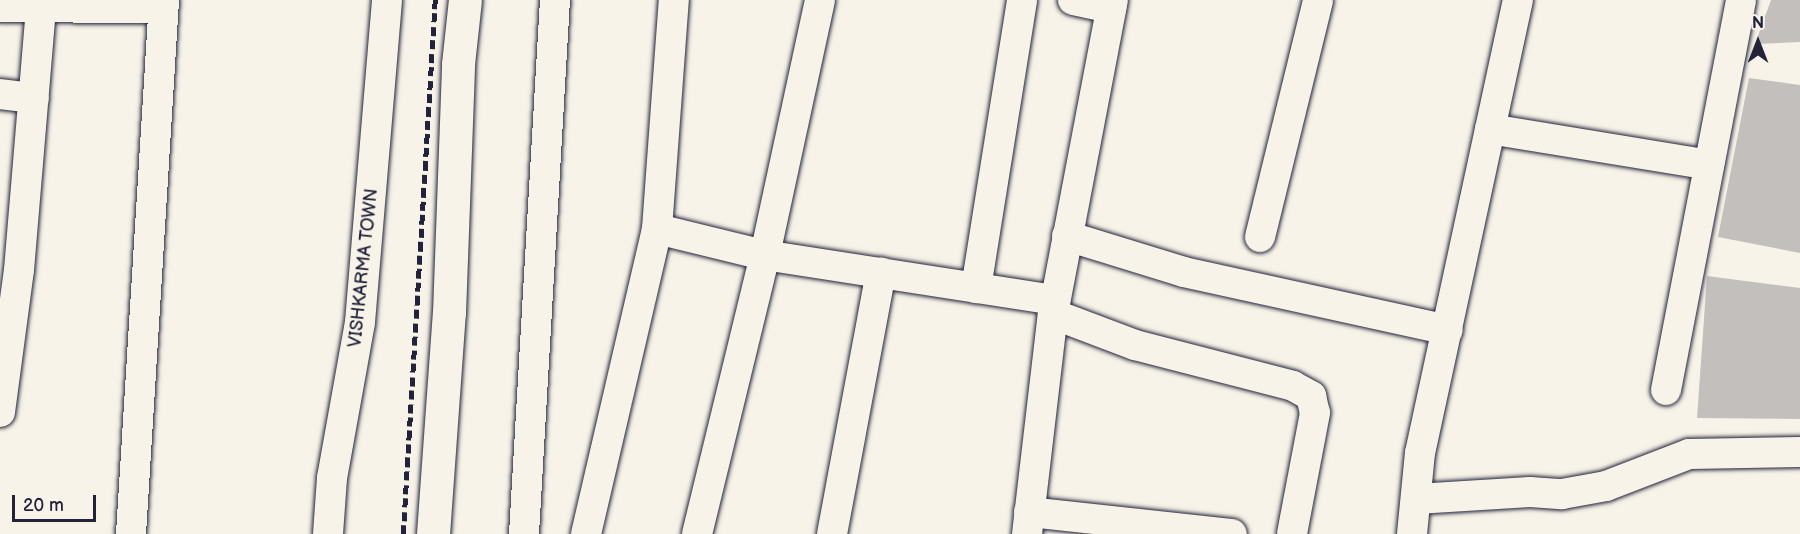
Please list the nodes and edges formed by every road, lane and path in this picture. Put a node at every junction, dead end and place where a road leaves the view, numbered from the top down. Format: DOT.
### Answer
graph roads {
  1 [pos="387,0"];
  2 [pos="465,0"];
  3 [pos="555,0"];
  4 [pos="674,0"];
  5 [pos="820,0"];
  6 [pos="1022,0"];
  7 [pos="1073,0"];
  8 [pos="1318,0"];
  9 [pos="1518,0"];
  10 [pos="1741,0"];
  11 [pos="163,4"];
  12 [pos="1112,4"];
  13 [pos="0,7"];
  14 [pos="41,7"];
  15 [pos="0,94"];
  16 [pos="34,98"];
  17 [pos="1491,129"];
  18 [pos="1709,165"];
  19 [pos="657,229"];
  20 [pos="1067,236"];
  21 [pos="1260,237"];
  22 [pos="764,255"];
  23 [pos="882,273"];
  24 [pos="976,288"];
  25 [pos="1054,307"];
  26 [pos="1448,330"];
  27 [pos="1666,390"];
  28 [pos="0,412"];
  29 [pos="1800,452"];
  30 [pos="1416,499"];
  31 [pos="1028,523"];
  32 [pos="131,534"];
  33 [pos="328,534"];
  34 [pos="433,534"];
  35 [pos="524,534"];
  36 [pos="586,534"];
  37 [pos="697,534"];
  38 [pos="832,534"];
  39 [pos="1232,534"];
  40 [pos="1293,534"];
  41 [pos="1412,534"];
  1 -- 33 [label="street, VISHKARMA TOWN"];
  2 -- 34 [label="street"];
  3 -- 35 [label="street"];
  4 -- 19 [label="street"];
  5 -- 22 [label="street"];
  6 -- 24 [label="street"];
  7 -- 12 [label="street"];
  8 -- 21 [label="street"];
  9 -- 17 [label="street"];
  10 -- 18 [label="street"];
  11 -- 14 [label="street"];
  11 -- 32 [label="street"];
  12 -- 20 [label="street"];
  13 -- 14 [label="street"];
  14 -- 16 [label="street"];
  15 -- 16 [label="street"];
  16 -- 28 [label="street"];
  17 -- 18 [label="street"];
  17 -- 26 [label="street"];
  18 -- 27 [label="street"];
  19 -- 22 [label="street"];
  19 -- 36 [label="street"];
  20 -- 25 [label="street"];
  20 -- 26 [label="street"];
  22 -- 23 [label="street"];
  22 -- 37 [label="street"];
  23 -- 24 [label="street"];
  23 -- 38 [label="street"];
  24 -- 25 [label="street"];
  25 -- 31 [label="street"];
  25 -- 40 [label="street"];
  26 -- 30 [label="street"];
  29 -- 30 [label="street"];
  30 -- 41 [label="street"];
  31 -- 39 [label="street"];
}
